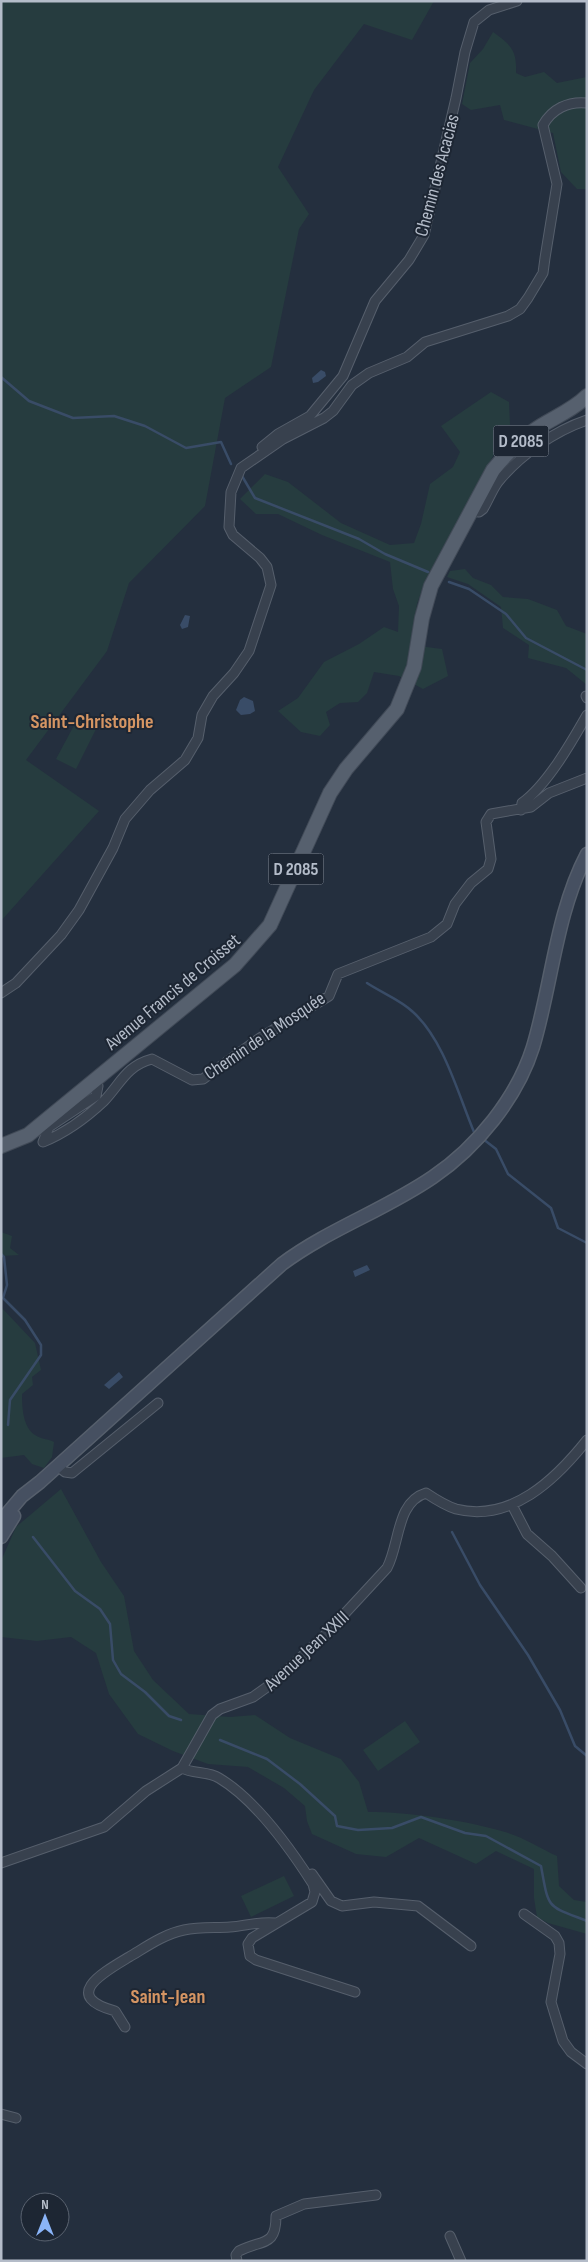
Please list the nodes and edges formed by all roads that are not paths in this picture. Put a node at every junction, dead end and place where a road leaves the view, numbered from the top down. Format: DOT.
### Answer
graph roads {
  1 [pos="516,1"];
  2 [pos="587,103"];
  3 [pos="587,396"];
  4 [pos="587,420"];
  5 [pos="246,463"];
  6 [pos="473,507"];
  7 [pos="587,715"];
  8 [pos="587,778"];
  9 [pos="521,810"];
  10 [pos="587,854"];
  11 [pos="1,993"];
  12 [pos="94,1080"];
  13 [pos="1,1146"];
  14 [pos="158,1403"];
  15 [pos="587,1440"];
  16 [pos="57,1466"];
  17 [pos="40,1482"];
  18 [pos="512,1504"];
  19 [pos="1,1521"];
  20 [pos="1,1537"];
  21 [pos="581,1588"];
  22 [pos="182,1768"];
  23 [pos="262,1816"];
  24 [pos="1,1863"];
  25 [pos="524,1914"];
  26 [pos="276,1923"];
  27 [pos="470,1946"];
  28 [pos="355,1992"];
  29 [pos="125,2027"];
  30 [pos="587,2064"];
  31 [pos="1,2114"];
  32 [pos="16,2118"];
  33 [pos="376,2195"];
  34 [pos="450,2236"];
  35 [pos="237,2261"];
  36 [pos="461,2261"];
  1 -- 5 [label="street, Chemin des Acacias"];
  2 -- 5 [label="street"];
  3 -- 6 [label="main road, D 2085"];
  4 -- 6 [label="street"];
  5 -- 11 [label="street"];
  6 -- 12 [label="main road, Avenue Francis de Croisset / D 2085"];
  7 -- 9 [label="street"];
  8 -- 9 [label="street, Chemin de la Mosquée"];
  9 -- 12 [label="street, Chemin de la Mosquée"];
  10 -- 16 [label="main road"];
  12 -- 13 [label="main road, Avenue Francis de Croisset / D 2085"];
  14 -- 16 [label="street"];
  15 -- 18 [label="street"];
  16 -- 17 [label="main road"];
  17 -- 19 [label="main road"];
  17 -- 20 [label="main road"];
  18 -- 21 [label="street"];
  18 -- 22 [label="street, Avenue Jean XXIII"];
  22 -- 23 [label="street"];
  22 -- 24 [label="street, Avenue Jean XXIII"];
  23 -- 26 [label="street"];
  23 -- 27 [label="street"];
  25 -- 30 [label="street"];
  26 -- 28 [label="street"];
  26 -- 29 [label="street"];
  31 -- 32 [label="street"];
  33 -- 35 [label="street"];
  34 -- 36 [label="street"];
}
